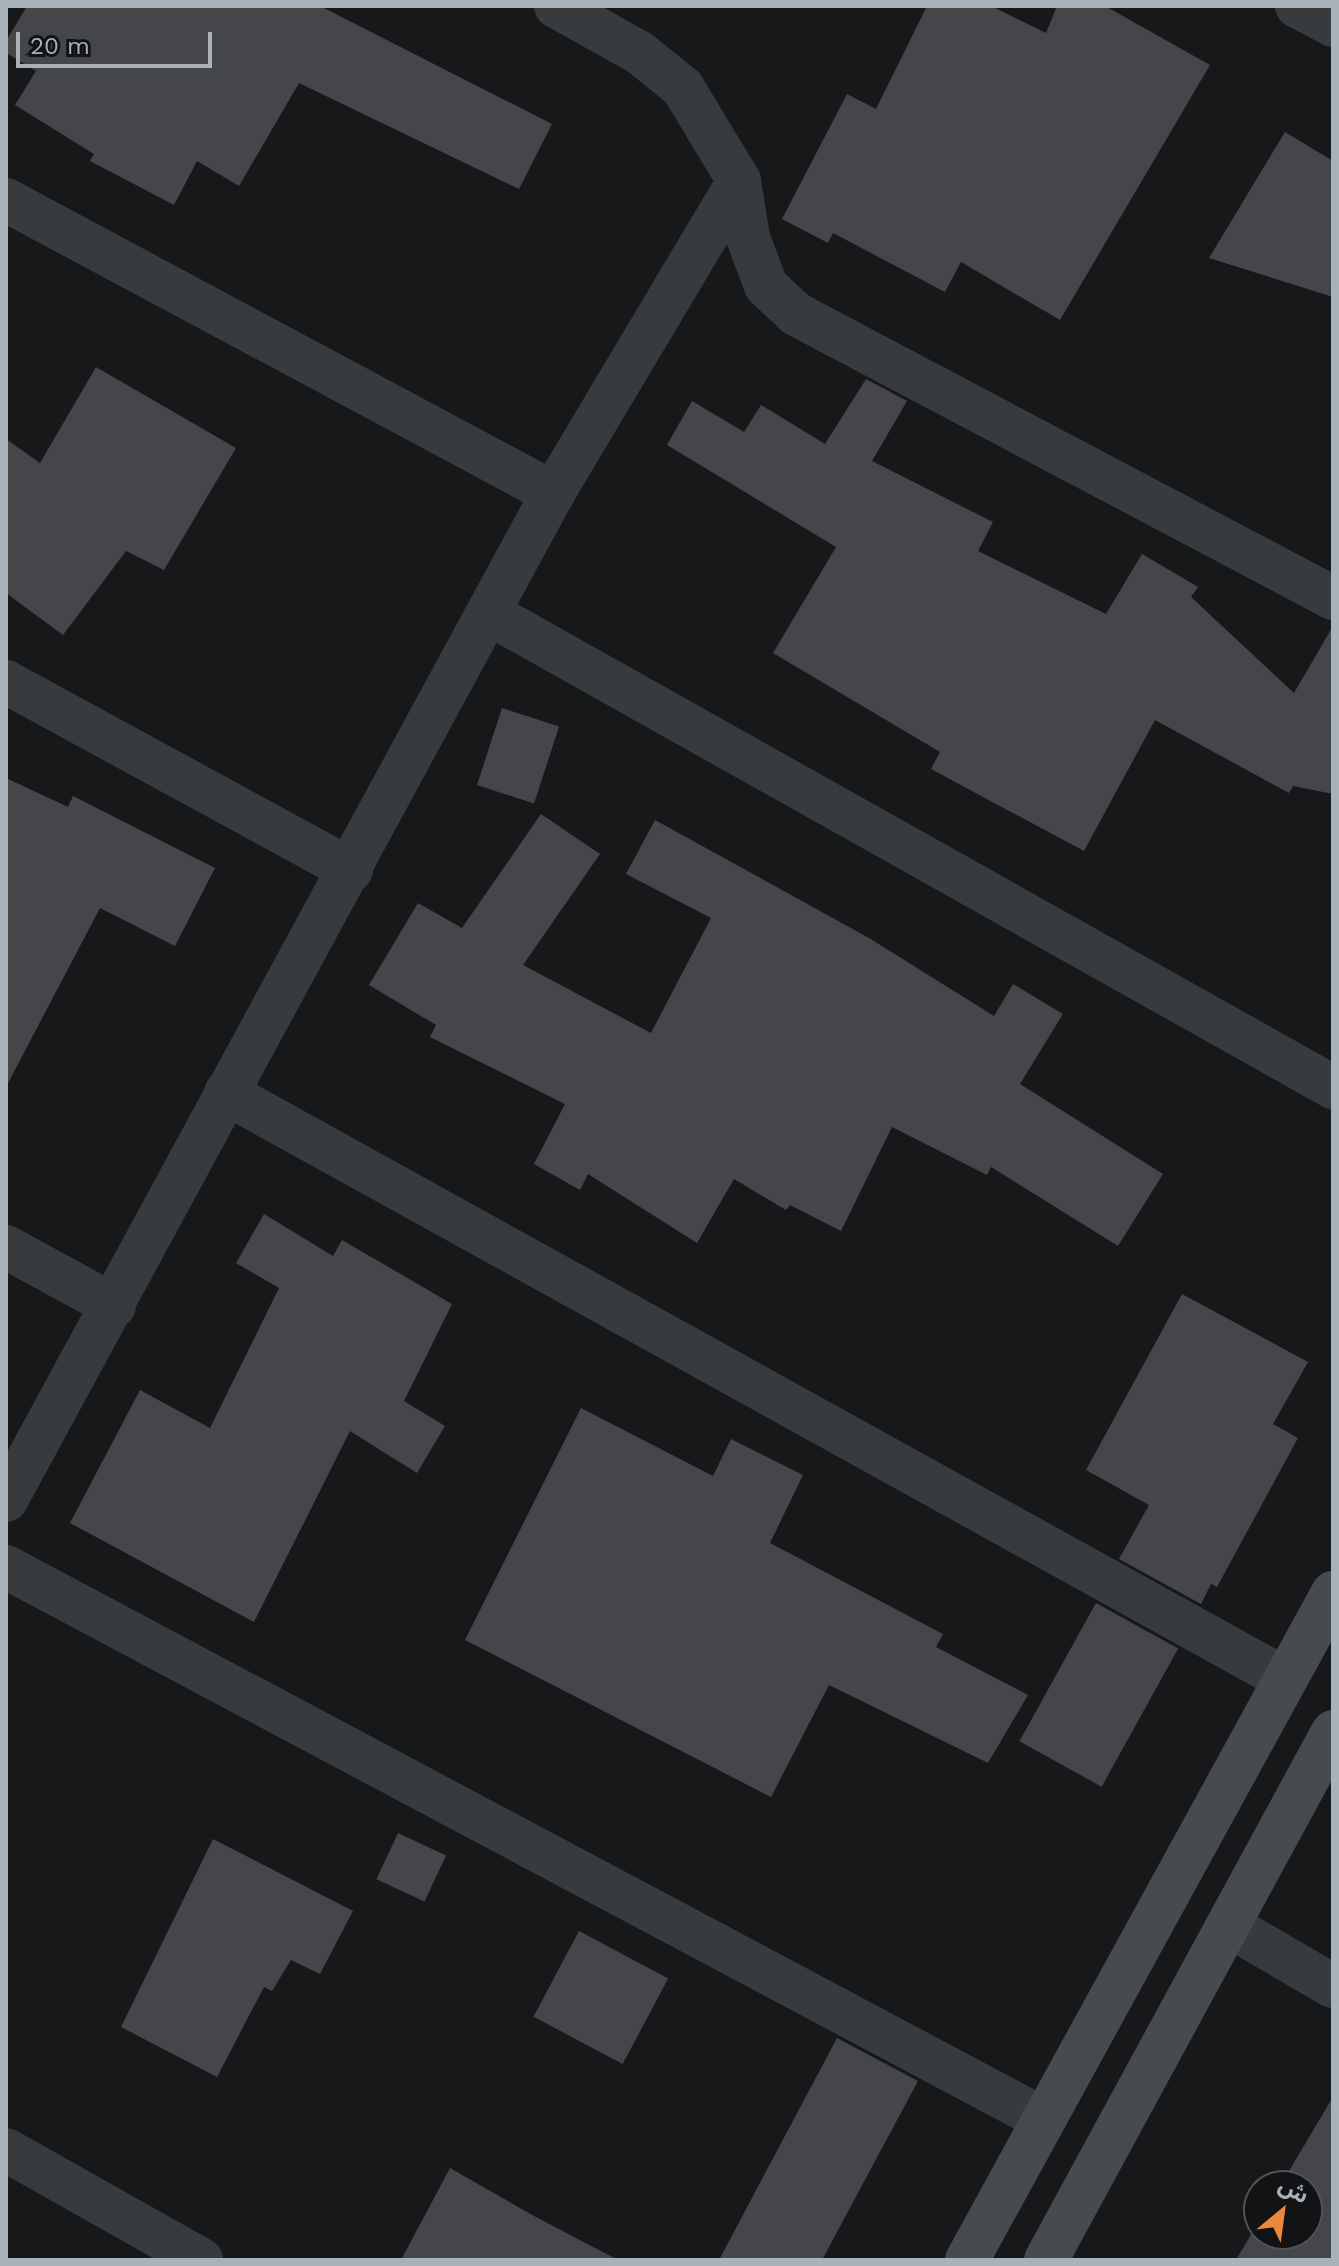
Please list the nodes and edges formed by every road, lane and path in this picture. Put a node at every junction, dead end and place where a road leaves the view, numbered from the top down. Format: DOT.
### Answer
graph roads {
  1 [pos="556,6"];
  2 [pos="1297,6"];
  3 [pos="1333,25"];
  4 [pos="739,181"];
  5 [pos="6,200"];
  6 [pos="553,493"];
  7 [pos="1333,598"];
  8 [pos="490,614"];
  9 [pos="6,682"];
  10 [pos="351,870"];
  11 [pos="1333,1087"];
  12 [pos="226,1093"];
  13 [pos="6,1247"];
  14 [pos="114,1306"];
  15 [pos="6,1500"];
  16 [pos="6,1567"];
  17 [pos="1333,1593"];
  18 [pos="1285,1679"];
  19 [pos="1333,1732"];
  20 [pos="1228,1925"];
  21 [pos="1333,1986"];
  22 [pos="1041,2118"];
  23 [pos="6,2150"];
  24 [pos="201,2260"];
  25 [pos="967,2260"];
  26 [pos="1046,2260"];
  1 -- 4 [label="street"];
  2 -- 3 [label="street"];
  4 -- 6 [label="street"];
  4 -- 7 [label="street"];
  5 -- 6 [label="street"];
  6 -- 8 [label="street"];
  8 -- 10 [label="street"];
  8 -- 11 [label="street"];
  9 -- 10 [label="street"];
  10 -- 12 [label="street"];
  12 -- 14 [label="street"];
  12 -- 18 [label="street"];
  13 -- 14 [label="street"];
  14 -- 15 [label="street"];
  16 -- 22 [label="street"];
  17 -- 18 [label="main road"];
  18 -- 22 [label="main road"];
  19 -- 20 [label="main road"];
  20 -- 21 [label="street"];
  20 -- 26 [label="main road"];
  22 -- 25 [label="main road"];
  23 -- 24 [label="street"];
}
